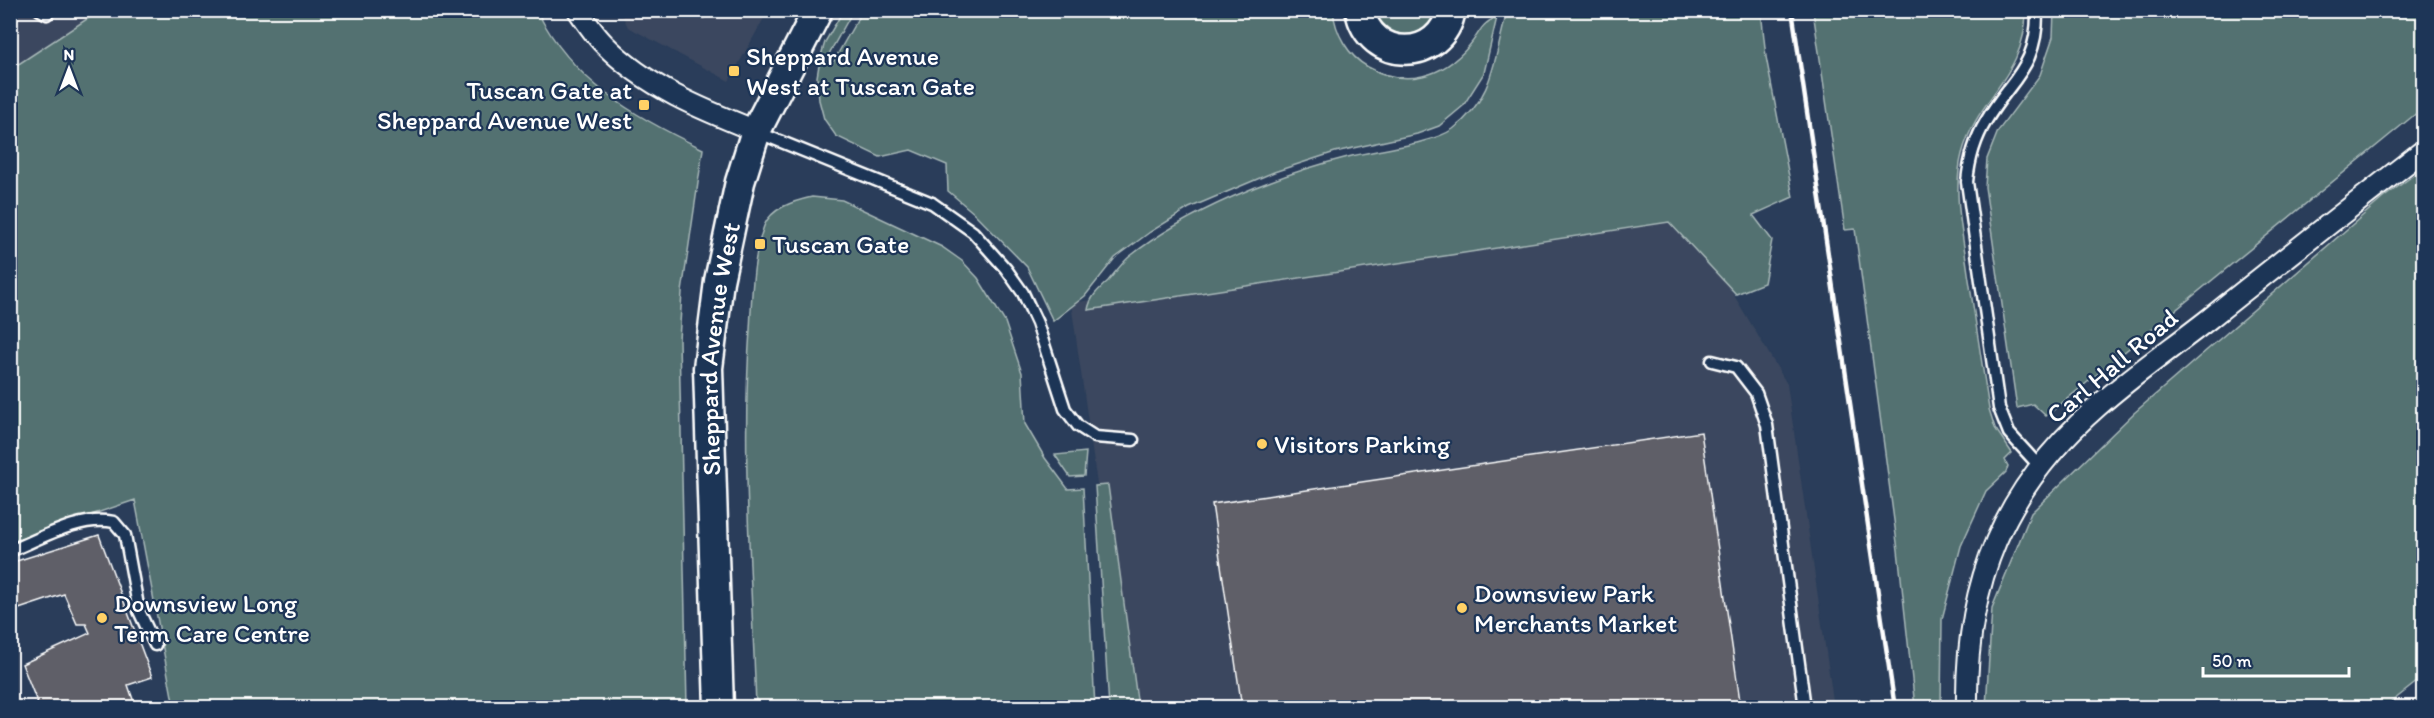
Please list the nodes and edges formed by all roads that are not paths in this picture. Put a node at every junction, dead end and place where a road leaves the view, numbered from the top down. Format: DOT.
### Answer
graph roads {
  1 [pos="40,10"];
  2 [pos="51,10"];
  3 [pos="578,10"];
  4 [pos="818,10"];
  5 [pos="1360,10"];
  6 [pos="1451,10"];
  7 [pos="2037,10"];
  8 [pos="756,131"];
  9 [pos="2424,150"];
  10 [pos="1712,361"];
  11 [pos="1133,440"];
  12 [pos="2040,467"];
  13 [pos="10,551"];
  14 [pos="155,645"];
  15 [pos="2424,705"];
  16 [pos="719,708"];
  17 [pos="1805,708"];
  18 [pos="1967,708"];
  19 [pos="2420,708"];
  1 -- 2 [label="lane"];
  3 -- 8 [label="street"];
  4 -- 8 [label="main road, Sheppard Avenue West"];
  5 -- 6 [label="main road"];
  7 -- 12 [label="lane"];
  8 -- 11 [label="lane"];
  8 -- 16 [label="main road, Sheppard Avenue West"];
  9 -- 12 [label="street, Carl Hall Road"];
  10 -- 17 [label="lane"];
  12 -- 18 [label="street, Carl Hall Road"];
  13 -- 14 [label="lane"];
  15 -- 19 [label="lane"];
}
